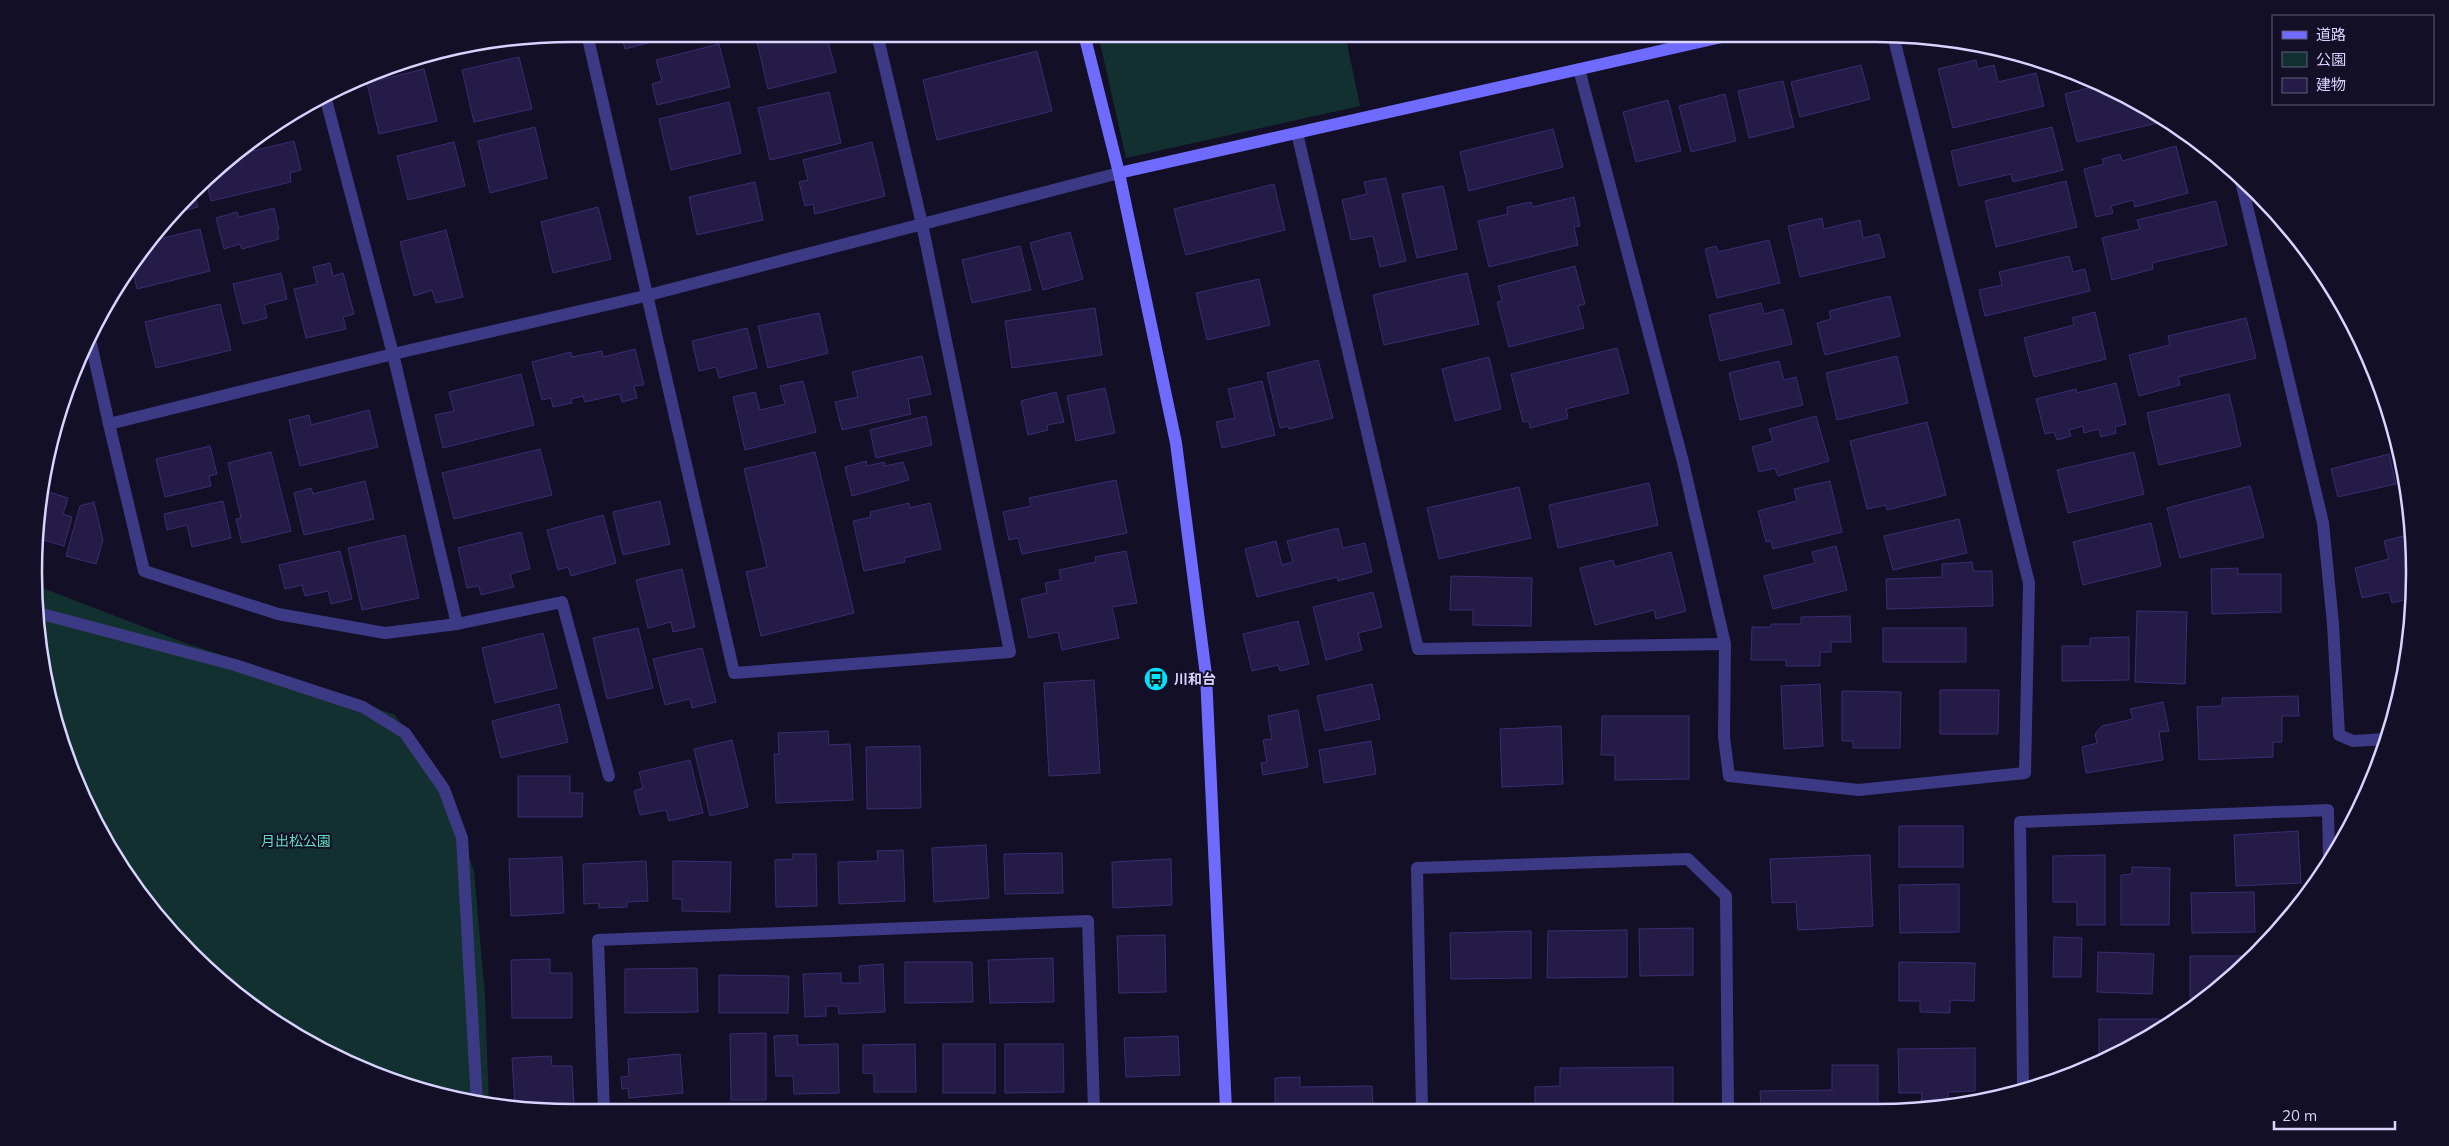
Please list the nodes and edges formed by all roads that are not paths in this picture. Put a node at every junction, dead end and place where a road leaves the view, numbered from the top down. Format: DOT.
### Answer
graph roads {
  1 [pos="589,42"];
  2 [pos="879,42"];
  3 [pos="1086,42"];
  4 [pos="1700,42"];
  5 [pos="1895,43"];
  6 [pos="1580,69"];
  7 [pos="327,103"];
  8 [pos="1297,133"];
  9 [pos="1119,173"];
  10 [pos="2243,191"];
  11 [pos="922,224"];
  12 [pos="645,296"];
  13 [pos="92,349"];
  14 [pos="393,354"];
  15 [pos="109,424"];
  16 [pos="45,615"];
  17 [pos="457,624"];
  18 [pos="1725,644"];
  19 [pos="2379,740"];
  20 [pos="609,776"];
  21 [pos="2329,848"];
  22 [pos="2023,1082"];
  23 [pos="476,1094"];
  24 [pos="604,1104"];
  25 [pos="1094,1104"];
  26 [pos="1226,1104"];
  27 [pos="1422,1104"];
  28 [pos="1728,1104"];
  1 -- 12 [label="street"];
  2 -- 11 [label="street"];
  3 -- 9 [label="street"];
  4 -- 6 [label="street"];
  5 -- 18 [label="street"];
  6 -- 8 [label="street"];
  6 -- 18 [label="street"];
  7 -- 14 [label="street"];
  8 -- 9 [label="street"];
  8 -- 18 [label="street"];
  9 -- 11 [label="street"];
  9 -- 26 [label="street"];
  10 -- 19 [label="street"];
  11 -- 12 [label="street"];
  11 -- 12 [label="street"];
  12 -- 14 [label="street"];
  13 -- 15 [label="street"];
  14 -- 15 [label="street"];
  14 -- 17 [label="street"];
  15 -- 17 [label="street"];
  16 -- 23 [label="street"];
  17 -- 20 [label="street"];
  21 -- 22 [label="street"];
  24 -- 25 [label="street"];
  27 -- 28 [label="street"];
}
